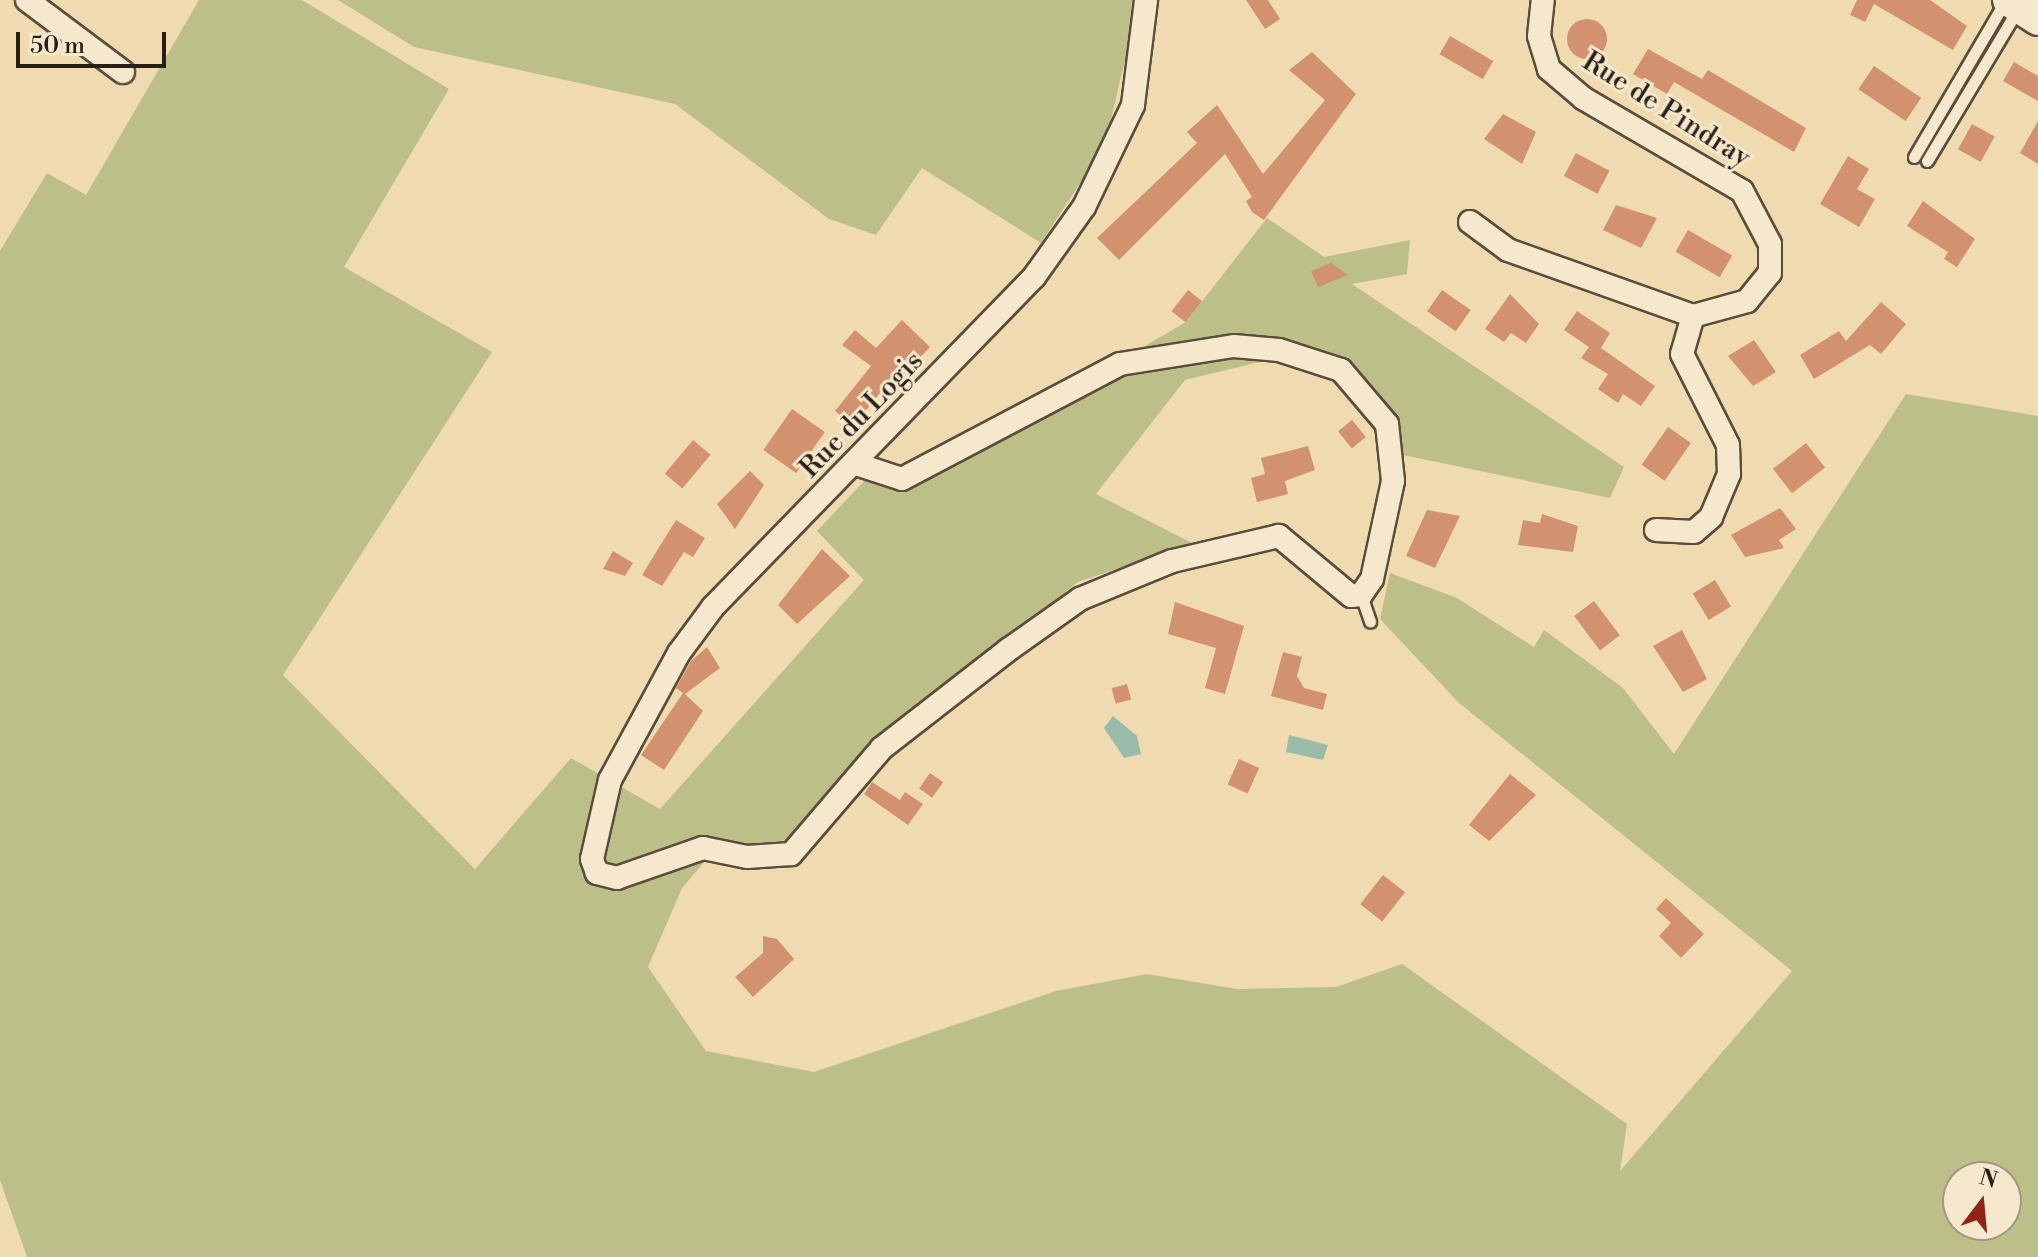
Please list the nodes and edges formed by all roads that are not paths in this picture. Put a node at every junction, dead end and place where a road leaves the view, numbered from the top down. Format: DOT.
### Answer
graph roads {
  1 [pos="27,0"];
  2 [pos="1146,0"];
  3 [pos="1543,0"];
  4 [pos="2017,5"];
  5 [pos="123,72"];
  6 [pos="1914,157"];
  7 [pos="1927,161"];
  8 [pos="1470,222"];
  9 [pos="1693,316"];
  10 [pos="856,464"];
  11 [pos="1656,530"];
  12 [pos="1361,595"];
  13 [pos="1370,621"];
  1 -- 5 [label="street"];
  2 -- 10 [label="street, Rue du Logis"];
  3 -- 9 [label="street, Rue de Pindray"];
  4 -- 6 [label="lane"];
  4 -- 7 [label="lane"];
  8 -- 9 [label="street"];
  9 -- 11 [label="street"];
  10 -- 12 [label="street"];
  10 -- 12 [label="street, Rue du Logis"];
  12 -- 13 [label="lane"];
}
